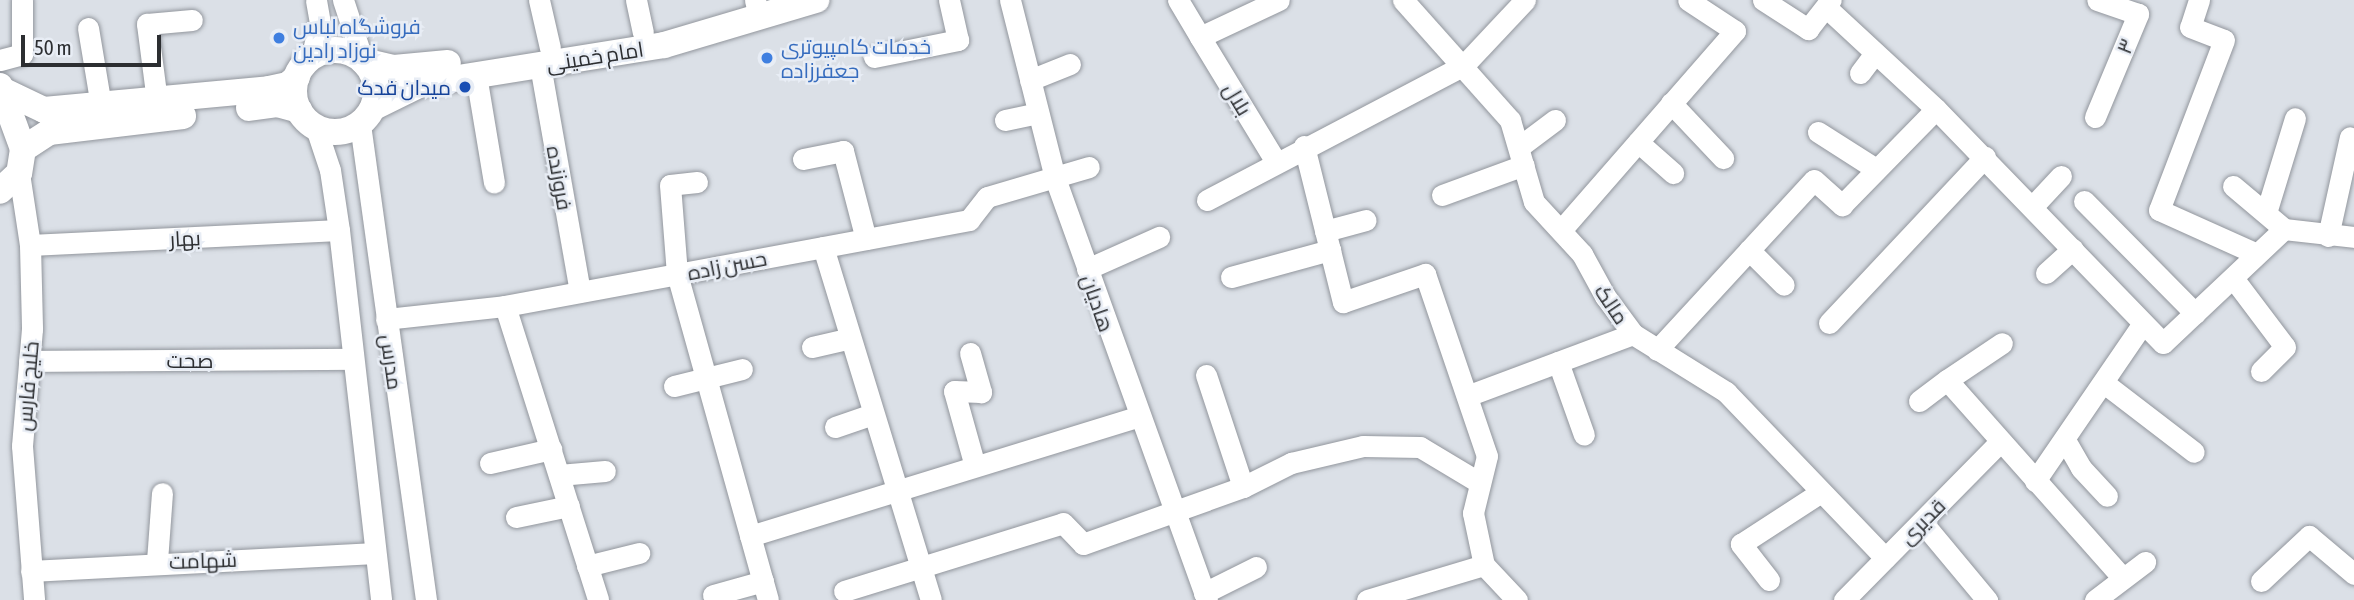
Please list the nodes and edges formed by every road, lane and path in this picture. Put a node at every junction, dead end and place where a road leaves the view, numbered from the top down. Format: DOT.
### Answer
graph roads {
  1 [pos="22,0"];
  2 [pos="316,0"];
  3 [pos="343,0"];
  4 [pos="539,0"];
  5 [pos="636,0"];
  6 [pos="816,0"];
  7 [pos="949,0"];
  8 [pos="1010,0"];
  9 [pos="1178,0"];
  10 [pos="1279,0"];
  11 [pos="1525,0"];
  12 [pos="1688,0"];
  13 [pos="1763,0"];
  14 [pos="2096,0"];
  15 [pos="2199,0"];
  16 [pos="760,1"];
  17 [pos="1407,1"];
  18 [pos="1829,3"];
  19 [pos="1712,6"];
  20 [pos="192,20"];
  21 [pos="88,28"];
  22 [pos="643,32"];
  23 [pos="1200,37"];
  24 [pos="1875,52"];
  25 [pos="545,56"];
  26 [pos="874,57"];
  27 [pos="0,60"];
  28 [pos="363,61"];
  29 [pos="1070,64"];
  30 [pos="1464,65"];
  31 [pos="304,67"];
  32 [pos="1860,74"];
  33 [pos="476,75"];
  34 [pos="1030,80"];
  35 [pos="2,88"];
  36 [pos="157,101"];
  37 [pos="1671,103"];
  38 [pos="101,106"];
  39 [pos="1936,109"];
  40 [pos="1038,113"];
  41 [pos="367,116"];
  42 [pos="2095,117"];
  43 [pos="2295,118"];
  44 [pos="307,119"];
  45 [pos="1005,120"];
  46 [pos="1555,120"];
  47 [pos="1818,132"];
  48 [pos="2350,137"];
  49 [pos="1638,142"];
  50 [pos="1304,146"];
  51 [pos="1522,156"];
  52 [pos="1985,157"];
  53 [pos="1723,158"];
  54 [pos="803,159"];
  55 [pos="21,161"];
  56 [pos="1276,162"];
  57 [pos="1089,167"];
  58 [pos="1877,169"];
  59 [pos="1673,173"];
  60 [pos="2061,176"];
  61 [pos="1055,178"];
  62 [pos="697,182"];
  63 [pos="494,183"];
  64 [pos="2233,186"];
  65 [pos="0,191"];
  66 [pos="1442,195"];
  67 [pos="1207,200"];
  68 [pos="2084,201"];
  69 [pos="2033,206"];
  70 [pos="2266,213"];
  71 [pos="1366,220"];
  72 [pos="1562,229"];
  73 [pos="2284,229"];
  74 [pos="339,230"];
  75 [pos="2328,236"];
  76 [pos="1159,237"];
  77 [pos="2354,237"];
  78 [pos="866,239"];
  79 [pos="1328,241"];
  80 [pos="30,246"];
  81 [pos="823,247"];
  82 [pos="2073,249"];
  83 [pos="1749,250"];
  84 [pos="2258,254"];
  85 [pos="1087,269"];
  86 [pos="2046,273"];
  87 [pos="677,274"];
  88 [pos="1231,276"];
  89 [pos="2232,278"];
  90 [pos="1784,285"];
  91 [pos="580,292"];
  92 [pos="505,306"];
  93 [pos="2195,313"];
  94 [pos="386,319"];
  95 [pos="1829,323"];
  96 [pos="2143,323"];
  97 [pos="1633,334"];
  98 [pos="850,338"];
  99 [pos="2002,343"];
  100 [pos="812,346"];
  101 [pos="1657,350"];
  102 [pos="970,353"];
  103 [pos="351,359"];
  104 [pos="29,361"];
  105 [pos="1558,362"];
  106 [pos="742,369"];
  107 [pos="2261,371"];
  108 [pos="1206,375"];
  109 [pos="1947,380"];
  110 [pos="707,381"];
  111 [pos="2104,383"];
  112 [pos="674,386"];
  113 [pos="1467,396"];
  114 [pos="1920,401"];
  115 [pos="873,414"];
  116 [pos="1140,416"];
  117 [pos="835,427"];
  118 [pos="1584,435"];
  119 [pos="2065,440"];
  120 [pos="2000,442"];
  121 [pos="551,449"];
  122 [pos="2194,452"];
  123 [pos="490,463"];
  124 [pos="975,466"];
  125 [pos="605,471"];
  126 [pos="559,475"];
  127 [pos="2035,481"];
  128 [pos="1480,483"];
  129 [pos="1242,487"];
  130 [pos="897,491"];
  131 [pos="1821,492"];
  132 [pos="162,493"];
  133 [pos="2107,496"];
  134 [pos="569,506"];
  135 [pos="1174,508"];
  136 [pos="516,517"];
  137 [pos="1922,522"];
  138 [pos="750,536"];
  139 [pos="374,552"];
  140 [pos="639,553"];
  141 [pos="1885,558"];
  142 [pos="157,561"];
  143 [pos="2145,562"];
  144 [pos="1484,565"];
  145 [pos="587,566"];
  146 [pos="1256,567"];
  147 [pos="921,568"];
  148 [pos="31,571"];
  149 [pos="2354,574"];
  150 [pos="2123,579"];
  151 [pos="1769,580"];
  152 [pos="2261,581"];
  153 [pos="765,591"];
  154 [pos="844,591"];
  155 [pos="713,595"];
  156 [pos="1205,597"];
  157 [pos="1978,597"];
  158 [pos="34,600"];
  159 [pos="381,600"];
  160 [pos="426,600"];
  161 [pos="598,600"];
  162 [pos="931,600"];
  163 [pos="1367,600"];
  164 [pos="1517,600"];
  165 [pos="1844,600"];
  166 [pos="2095,600"];
  1 -- 27 [label="street"];
  2 -- 31 [label="street"];
  3 -- 28 [label="street"];
  4 -- 25 [label="street, فروزنده"];
  5 -- 22 [label="street"];
  6 -- 25 [label="main road, امام خمینی"];
  7 -- 26 [label="street"];
  8 -- 34 [label="street, هادیان"];
  9 -- 23 [label="street"];
  10 -- 23 [label="street"];
  11 -- 30 [label="street"];
  12 -- 19 [label="street"];
  13 -- 18 [label="street"];
  14 -- 42 [label="street, ۳"];
  15 -- 84 [label="street"];
  16 -- 22 [label="main road, امام خمینی"];
  17 -- 30 [label="street, مالک"];
  18 -- 24 [label="street"];
  19 -- 37 [label="street"];
  20 -- 36 [label="street"];
  21 -- 38 [label="street"];
  22 -- 25 [label="main road, امام خمینی"];
  23 -- 56 [label="street, بلال"];
  24 -- 32 [label="street"];
  24 -- 39 [label="street"];
  25 -- 28 [label="main road, امام خمینی"];
  25 -- 33 [label="main road, امام خمینی"];
  25 -- 91 [label="street, فروزنده"];
  28 -- 31 [label="main road"];
  28 -- 41 [label="main road"];
  29 -- 34 [label="street"];
  30 -- 50 [label="street"];
  30 -- 51 [label="street, مالک"];
  31 -- 36 [label="main road"];
  31 -- 44 [label="main road"];
  33 -- 41 [label="main road, امام خمینی"];
  33 -- 63 [label="street"];
  34 -- 40 [label="street, هادیان"];
  35 -- 38 [label="main road"];
  35 -- 55 [label="main road"];
  36 -- 38 [label="main road"];
  37 -- 49 [label="street"];
  37 -- 53 [label="street"];
  39 -- 52 [label="street"];
  39 -- 58 [label="street"];
  40 -- 45 [label="street"];
  40 -- 61 [label="street, هادیان"];
  41 -- 44 [label="main road"];
  41 -- 94 [label="street, مدرس"];
  43 -- 70 [label="street"];
  44 -- 55 [label="main road"];
  44 -- 74 [label="street, مدرس"];
  46 -- 51 [label="street"];
  47 -- 58 [label="street"];
  48 -- 75 [label="street"];
  49 -- 59 [label="street"];
  49 -- 72 [label="street"];
  50 -- 56 [label="street"];
  50 -- 79 [label="street"];
  51 -- 66 [label="street"];
  51 -- 72 [label="street, مالک"];
  52 -- 69 [label="street"];
  52 -- 95 [label="street"];
  54 -- 78 [label="street"];
  55 -- 65 [label="main road"];
  55 -- 80 [label="street, خلیج فارس"];
  56 -- 67 [label="street"];
  57 -- 61 [label="street, حسن زاده"];
  58 -- 83 [label="street"];
  60 -- 69 [label="street"];
  61 -- 78 [label="street, حسن زاده"];
  61 -- 85 [label="street, هادیان"];
  62 -- 87 [label="street"];
  64 -- 70 [label="street"];
  68 -- 93 [label="street"];
  69 -- 82 [label="street"];
  70 -- 73 [label="street"];
  71 -- 79 [label="street"];
  72 -- 97 [label="street, مالک"];
  73 -- 75 [label="street"];
  73 -- 84 [label="street"];
  74 -- 80 [label="street, بهار"];
  74 -- 103 [label="street, مدرس"];
  75 -- 77 [label="street"];
  76 -- 85 [label="street"];
  78 -- 81 [label="street, حسن زاده"];
  79 -- 88 [label="street"];
  79 -- 113 [label="street"];
  80 -- 104 [label="street, خلیج فارس"];
  81 -- 87 [label="street, حسن زاده"];
  81 -- 98 [label="street"];
  82 -- 86 [label="street"];
  82 -- 96 [label="street"];
  83 -- 90 [label="street"];
  83 -- 101 [label="street"];
  84 -- 89 [label="street"];
  85 -- 116 [label="street, هادیان"];
  87 -- 91 [label="street, حسن زاده"];
  87 -- 110 [label="street"];
  89 -- 93 [label="street"];
  89 -- 107 [label="street"];
  91 -- 92 [label="street, حسن زاده"];
  92 -- 94 [label="street, حسن زاده"];
  92 -- 121 [label="street"];
  93 -- 96 [label="street"];
  94 -- 160 [label="street, مدرس"];
  96 -- 111 [label="street"];
  97 -- 101 [label="street, مالک"];
  97 -- 105 [label="street"];
  98 -- 100 [label="street"];
  98 -- 115 [label="street"];
  99 -- 109 [label="street"];
  101 -- 131 [label="street, مالک"];
  102 -- 124 [label="street"];
  103 -- 104 [label="street, صحت"];
  103 -- 139 [label="street, مدرس"];
  104 -- 148 [label="street, خلیج فارس"];
  105 -- 113 [label="street"];
  105 -- 118 [label="street"];
  106 -- 110 [label="street"];
  108 -- 129 [label="street"];
  109 -- 114 [label="street"];
  109 -- 120 [label="street"];
  110 -- 112 [label="street"];
  110 -- 138 [label="street"];
  111 -- 119 [label="street"];
  111 -- 122 [label="street"];
  113 -- 128 [label="street"];
  115 -- 117 [label="street"];
  115 -- 130 [label="street"];
  116 -- 124 [label="street"];
  116 -- 135 [label="street, هادیان"];
  119 -- 127 [label="street"];
  119 -- 133 [label="street"];
  120 -- 127 [label="street"];
  120 -- 137 [label="street, قدیری"];
  121 -- 123 [label="street"];
  121 -- 126 [label="street"];
  124 -- 130 [label="street"];
  125 -- 126 [label="street"];
  126 -- 134 [label="street"];
  127 -- 150 [label="street"];
  128 -- 129 [label="street"];
  128 -- 144 [label="street"];
  129 -- 135 [label="street"];
  130 -- 138 [label="street"];
  130 -- 147 [label="street"];
  131 -- 141 [label="street, مالک"];
  131 -- 151 [label="street"];
  132 -- 142 [label="street"];
  134 -- 136 [label="street"];
  134 -- 145 [label="street"];
  135 -- 147 [label="street"];
  135 -- 156 [label="street, هادیان"];
  137 -- 141 [label="street, قدیری"];
  137 -- 157 [label="street"];
  138 -- 153 [label="street"];
  139 -- 142 [label="street, شهامت"];
  139 -- 159 [label="street, مدرس"];
  140 -- 145 [label="street"];
  141 -- 165 [label="street, قدیری"];
  142 -- 148 [label="street, شهامت"];
  143 -- 150 [label="street"];
  144 -- 163 [label="street"];
  144 -- 164 [label="street"];
  145 -- 161 [label="street"];
  146 -- 156 [label="street"];
  147 -- 154 [label="street"];
  147 -- 162 [label="street"];
  148 -- 158 [label="street, خلیج فارس"];
  149 -- 152 [label="street"];
  150 -- 166 [label="street"];
  153 -- 155 [label="street"];
}
